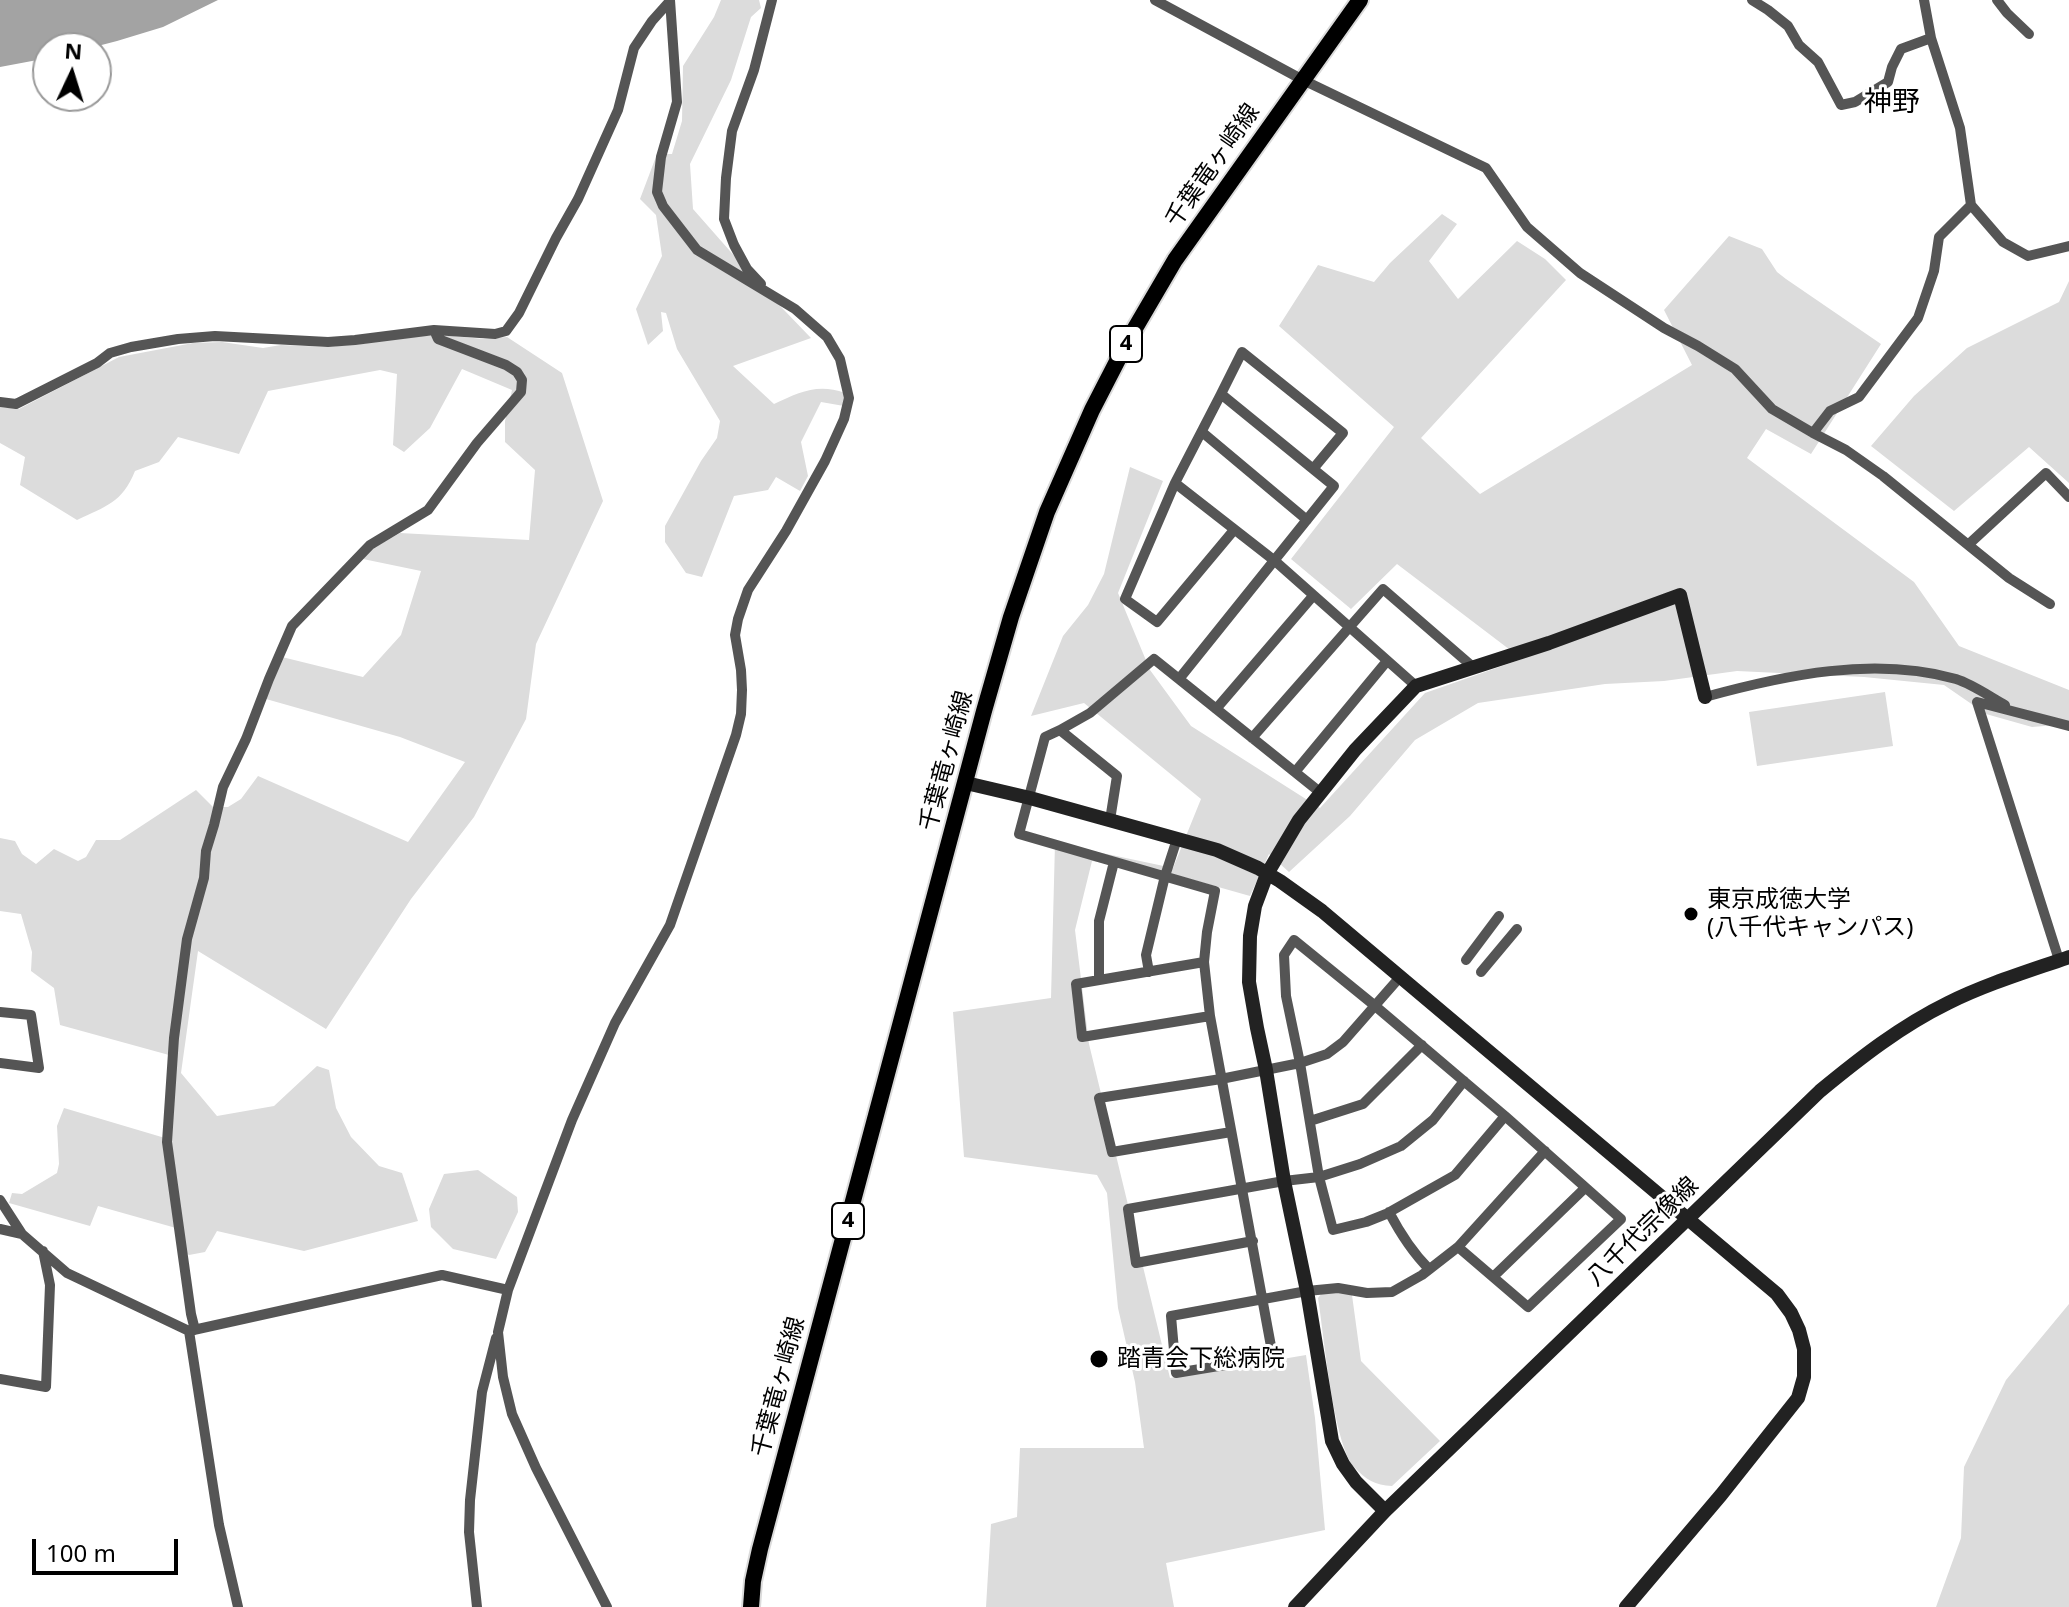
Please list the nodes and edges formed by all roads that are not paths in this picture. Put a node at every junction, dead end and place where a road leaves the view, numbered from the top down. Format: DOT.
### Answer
graph roads {
  1 [pos="670,0"];
  2 [pos="772,0"];
  3 [pos="1155,0"];
  4 [pos="1360,0"];
  5 [pos="1752,0"];
  6 [pos="1924,0"];
  7 [pos="1997,0"];
  8 [pos="2029,34"];
  9 [pos="1931,38"];
  10 [pos="1303,80"];
  11 [pos="1971,205"];
  12 [pos="2069,246"];
  13 [pos="770,294"];
  14 [pos="434,330"];
  15 [pos="1221,394"];
  16 [pos="1,404"];
  17 [pos="1202,432"];
  18 [pos="1813,433"];
  19 [pos="1313,469"];
  20 [pos="1175,483"];
  21 [pos="2069,497"];
  22 [pos="1307,520"];
  23 [pos="1234,530"];
  24 [pos="1969,544"];
  25 [pos="1275,561"];
  26 [pos="1313,596"];
  27 [pos="2050,604"];
  28 [pos="1350,628"];
  29 [pos="1387,661"];
  30 [pos="1473,667"];
  31 [pos="1179,679"];
  32 [pos="1416,686"];
  33 [pos="1705,697"];
  34 [pos="1216,709"];
  35 [pos="2016,711"];
  36 [pos="2069,726"];
  37 [pos="1060,730"];
  38 [pos="1252,738"];
  39 [pos="1295,772"];
  40 [pos="966,783"];
  41 [pos="1321,793"];
  42 [pos="1030,798"];
  43 [pos="1110,820"];
  44 [pos="1177,839"];
  45 [pos="1114,862"];
  46 [pos="1267,874"];
  47 [pos="1165,876"];
  48 [pos="1499,916"];
  49 [pos="1517,929"];
  50 [pos="2064,958"];
  51 [pos="1466,960"];
  52 [pos="1204,962"];
  53 [pos="1149,972"];
  54 [pos="1481,972"];
  55 [pos="1400,977"];
  56 [pos="1099,979"];
  57 [pos="1374,1005"];
  58 [pos="0,1012"];
  59 [pos="1210,1016"];
  60 [pos="1422,1045"];
  61 [pos="0,1063"];
  62 [pos="1300,1063"];
  63 [pos="1266,1070"];
  64 [pos="1221,1079"];
  65 [pos="1464,1081"];
  66 [pos="1505,1116"];
  67 [pos="1310,1121"];
  68 [pos="1231,1132"];
  69 [pos="1545,1151"];
  70 [pos="1319,1177"];
  71 [pos="1284,1181"];
  72 [pos="1242,1188"];
  73 [pos="1585,1188"];
  74 [pos="0,1200"];
  75 [pos="1389,1212"];
  76 [pos="1688,1219"];
  77 [pos="0,1229"];
  78 [pos="22,1234"];
  79 [pos="1253,1241"];
  80 [pos="1458,1247"];
  81 [pos="43,1251"];
  82 [pos="1429,1269"];
  83 [pos="1493,1277"];
  84 [pos="508,1290"];
  85 [pos="1307,1291"];
  86 [pos="1264,1300"];
  87 [pos="192,1330"];
  88 [pos="498,1332"];
  89 [pos="0,1379"];
  90 [pos="1385,1511"];
  91 [pos="238,1607"];
  92 [pos="477,1607"];
  93 [pos="607,1607"];
  94 [pos="751,1607"];
  95 [pos="1295,1607"];
  96 [pos="1626,1607"];
  1 -- 13 [label="street"];
  1 -- 14 [label="street"];
  2 -- 13 [label="street"];
  3 -- 10 [label="street"];
  4 -- 10 [label="main road, 千葉竜ヶ崎線 / 4"];
  5 -- 9 [label="street"];
  6 -- 9 [label="street"];
  7 -- 8 [label="street"];
  9 -- 11 [label="street"];
  10 -- 18 [label="street"];
  10 -- 40 [label="main road, 千葉竜ヶ崎線 / 4"];
  11 -- 12 [label="street"];
  11 -- 18 [label="street"];
  13 -- 84 [label="street"];
  14 -- 16 [label="street"];
  14 -- 87 [label="street"];
  15 -- 17 [label="street"];
  15 -- 19 [label="street"];
  15 -- 19 [label="street"];
  17 -- 20 [label="street"];
  17 -- 22 [label="street"];
  18 -- 24 [label="street"];
  19 -- 22 [label="street"];
  20 -- 23 [label="street"];
  20 -- 23 [label="street"];
  21 -- 24 [label="street"];
  22 -- 25 [label="street"];
  23 -- 25 [label="street"];
  24 -- 27 [label="street"];
  25 -- 26 [label="street"];
  25 -- 31 [label="street"];
  26 -- 28 [label="street"];
  26 -- 34 [label="street"];
  28 -- 29 [label="street"];
  28 -- 30 [label="street"];
  28 -- 38 [label="street"];
  29 -- 32 [label="street"];
  29 -- 39 [label="street"];
  30 -- 32 [label="street"];
  30 -- 33 [label="street"];
  31 -- 34 [label="street"];
  31 -- 37 [label="street"];
  32 -- 41 [label="street"];
  33 -- 35 [label="street"];
  34 -- 38 [label="street"];
  35 -- 36 [label="street"];
  35 -- 50 [label="street"];
  37 -- 42 [label="street"];
  37 -- 43 [label="street"];
  38 -- 39 [label="street"];
  39 -- 41 [label="street"];
  40 -- 42 [label="street"];
  40 -- 94 [label="main road, 千葉竜ヶ崎線 / 4"];
  41 -- 46 [label="street"];
  42 -- 43 [label="street"];
  42 -- 45 [label="street"];
  43 -- 44 [label="street"];
  44 -- 46 [label="street"];
  44 -- 47 [label="street"];
  45 -- 47 [label="street"];
  45 -- 56 [label="street"];
  46 -- 55 [label="street"];
  46 -- 63 [label="street"];
  47 -- 52 [label="street"];
  47 -- 53 [label="street"];
  48 -- 51 [label="street"];
  49 -- 54 [label="street"];
  50 -- 76 [label="street, 八千代宗像線"];
  52 -- 53 [label="street"];
  52 -- 59 [label="street"];
  53 -- 56 [label="street"];
  55 -- 57 [label="street"];
  55 -- 76 [label="street"];
  56 -- 59 [label="street"];
  57 -- 60 [label="street"];
  57 -- 62 [label="street"];
  57 -- 62 [label="street"];
  58 -- 61 [label="street"];
  59 -- 64 [label="street"];
  60 -- 65 [label="street"];
  60 -- 67 [label="street"];
  62 -- 63 [label="street"];
  62 -- 67 [label="street"];
  63 -- 64 [label="street"];
  63 -- 71 [label="street"];
  64 -- 68 [label="street"];
  64 -- 68 [label="street"];
  65 -- 66 [label="street"];
  65 -- 70 [label="street"];
  66 -- 69 [label="street"];
  66 -- 75 [label="street"];
  67 -- 70 [label="street"];
  68 -- 72 [label="street"];
  69 -- 73 [label="street"];
  69 -- 80 [label="street"];
  70 -- 71 [label="street"];
  70 -- 75 [label="street"];
  71 -- 72 [label="street"];
  71 -- 85 [label="street"];
  72 -- 79 [label="street"];
  72 -- 79 [label="street"];
  73 -- 83 [label="street"];
  73 -- 83 [label="street"];
  74 -- 78 [label="street"];
  75 -- 82 [label="street"];
  76 -- 90 [label="street, 八千代宗像線"];
  76 -- 96 [label="street"];
  77 -- 78 [label="street"];
  78 -- 81 [label="street"];
  79 -- 86 [label="street"];
  80 -- 82 [label="street"];
  80 -- 83 [label="street"];
  81 -- 87 [label="street"];
  81 -- 89 [label="street"];
  82 -- 85 [label="street"];
  84 -- 87 [label="street"];
  84 -- 88 [label="street"];
  85 -- 86 [label="street"];
  85 -- 90 [label="street"];
  86 -- 86 [label="street"];
  87 -- 91 [label="street"];
  88 -- 92 [label="street"];
  88 -- 93 [label="street"];
  90 -- 95 [label="street, 八千代宗像線"];
}
